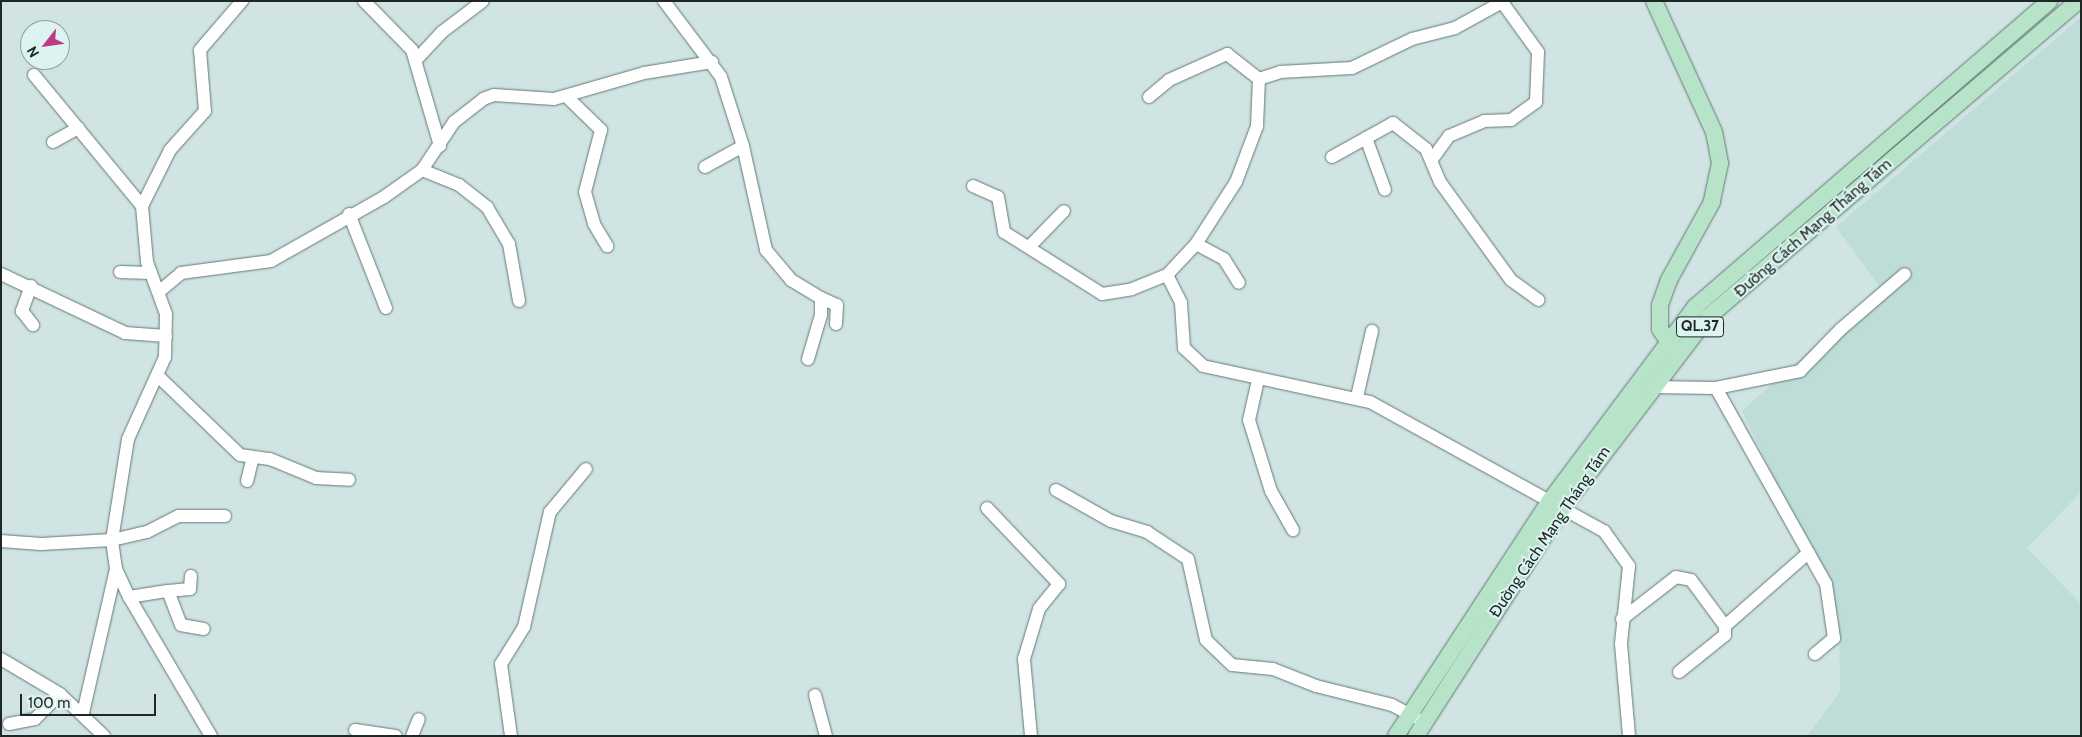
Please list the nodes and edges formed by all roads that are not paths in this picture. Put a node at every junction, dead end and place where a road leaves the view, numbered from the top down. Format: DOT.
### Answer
graph roads {
  1 [pos="242,1"];
  2 [pos="364,1"];
  3 [pos="483,1"];
  4 [pos="664,1"];
  5 [pos="1654,1"];
  6 [pos="2049,1"];
  7 [pos="2078,1"];
  8 [pos="1503,2"];
  9 [pos="416,60"];
  10 [pos="712,62"];
  11 [pos="34,74"];
  12 [pos="1259,78"];
  13 [pos="566,96"];
  14 [pos="1149,97"];
  15 [pos="78,128"];
  16 [pos="1366,138"];
  17 [pos="53,142"];
  18 [pos="440,146"];
  19 [pos="743,146"];
  20 [pos="1332,157"];
  21 [pos="1433,158"];
  22 [pos="705,167"];
  23 [pos="422,170"];
  24 [pos="973,186"];
  25 [pos="1385,190"];
  26 [pos="142,206"];
  27 [pos="1064,211"];
  28 [pos="349,214"];
  29 [pos="1196,244"];
  30 [pos="607,246"];
  31 [pos="1029,247"];
  32 [pos="120,272"];
  33 [pos="151,273"];
  34 [pos="1,274"];
  35 [pos="1905,274"];
  36 [pos="1167,275"];
  37 [pos="1239,283"];
  38 [pos="31,286"];
  39 [pos="161,290"];
  40 [pos="821,298"];
  41 [pos="1539,300"];
  42 [pos="519,301"];
  43 [pos="386,308"];
  44 [pos="836,324"];
  45 [pos="33,325"];
  46 [pos="1372,331"];
  47 [pos="166,336"];
  48 [pos="1665,341"];
  49 [pos="1679,354"];
  50 [pos="808,359"];
  51 [pos="159,377"];
  52 [pos="1258,380"];
  53 [pos="1653,387"];
  54 [pos="1716,388"];
  55 [pos="1357,397"];
  56 [pos="253,458"];
  57 [pos="586,469"];
  58 [pos="349,480"];
  59 [pos="247,481"];
  60 [pos="1056,490"];
  61 [pos="1557,504"];
  62 [pos="987,508"];
  63 [pos="225,516"];
  64 [pos="1293,530"];
  65 [pos="112,540"];
  66 [pos="1,541"];
  67 [pos="1808,553"];
  68 [pos="116,570"];
  69 [pos="192,576"];
  70 [pos="168,591"];
  71 [pos="129,597"];
  72 [pos="1622,620"];
  73 [pos="1725,626"];
  74 [pos="204,629"];
  75 [pos="1815,654"];
  76 [pos="1,659"];
  77 [pos="1679,672"];
  78 [pos="60,694"];
  79 [pos="815,695"];
  80 [pos="83,713"];
  81 [pos="419,720"];
  82 [pos="9,724"];
  83 [pos="1417,725"];
  84 [pos="355,730"];
  85 [pos="104,736"];
  86 [pos="211,736"];
  87 [pos="396,736"];
  88 [pos="412,736"];
  89 [pos="511,736"];
  90 [pos="826,736"];
  91 [pos="1031,736"];
  92 [pos="1396,736"];
  93 [pos="1629,736"];
  1 -- 26 [label="street"];
  2 -- 9 [label="street"];
  3 -- 9 [label="street"];
  4 -- 10 [label="street"];
  5 -- 48 [label="main road"];
  6 -- 48 [label="main road, Đường Cách Mạng Tháng Tám / QL.37"];
  7 -- 49 [label="main road, Đường Cách Mạng Tháng Tám / QL.37"];
  8 -- 12 [label="street"];
  8 -- 21 [label="street"];
  9 -- 18 [label="street"];
  10 -- 13 [label="street"];
  10 -- 19 [label="street"];
  11 -- 15 [label="street"];
  12 -- 14 [label="street"];
  12 -- 29 [label="street"];
  13 -- 18 [label="street"];
  13 -- 30 [label="street"];
  15 -- 17 [label="street"];
  15 -- 26 [label="street"];
  16 -- 20 [label="street"];
  16 -- 21 [label="street"];
  16 -- 25 [label="street"];
  18 -- 23 [label="street"];
  19 -- 22 [label="street"];
  19 -- 40 [label="street"];
  21 -- 41 [label="street"];
  23 -- 28 [label="street"];
  23 -- 42 [label="street"];
  24 -- 31 [label="street"];
  26 -- 33 [label="street"];
  27 -- 31 [label="street"];
  28 -- 39 [label="street"];
  28 -- 43 [label="street"];
  29 -- 36 [label="street"];
  29 -- 37 [label="street"];
  31 -- 36 [label="street"];
  32 -- 33 [label="street"];
  33 -- 39 [label="street"];
  34 -- 38 [label="street"];
  35 -- 54 [label="street"];
  36 -- 52 [label="street"];
  38 -- 45 [label="street"];
  38 -- 47 [label="street"];
  39 -- 47 [label="street"];
  40 -- 44 [label="street"];
  40 -- 50 [label="street"];
  46 -- 55 [label="street"];
  47 -- 51 [label="street"];
  48 -- 49 [label="main road"];
  48 -- 61 [label="main road, Đường Cách Mạng Tháng Tám / QL.37"];
  49 -- 53 [label="main road, Đường Cách Mạng Tháng Tám / QL.37"];
  51 -- 56 [label="street"];
  51 -- 65 [label="street"];
  52 -- 55 [label="street"];
  52 -- 64 [label="street"];
  53 -- 54 [label="street"];
  53 -- 61 [label="main road, Đường Cách Mạng Tháng Tám / QL.37"];
  54 -- 67 [label="street"];
  55 -- 61 [label="street"];
  56 -- 58 [label="street"];
  56 -- 59 [label="street"];
  57 -- 89 [label="street"];
  60 -- 83 [label="street"];
  61 -- 72 [label="street"];
  61 -- 83 [label="main road, Đường Cách Mạng Tháng Tám / QL.37"];
  62 -- 91 [label="street"];
  63 -- 65 [label="street"];
  65 -- 66 [label="street"];
  65 -- 68 [label="street"];
  67 -- 73 [label="street"];
  67 -- 75 [label="street"];
  68 -- 71 [label="street"];
  68 -- 80 [label="street"];
  69 -- 70 [label="street"];
  70 -- 71 [label="street"];
  70 -- 74 [label="street"];
  71 -- 86 [label="street"];
  72 -- 73 [label="street"];
  72 -- 93 [label="street"];
  73 -- 77 [label="street"];
  76 -- 78 [label="street"];
  78 -- 80 [label="street"];
  78 -- 82 [label="street"];
  79 -- 90 [label="street"];
  80 -- 85 [label="street"];
  81 -- 88 [label="street"];
  83 -- 92 [label="main road, Đường Cách Mạng Tháng Tám / QL.37"];
  84 -- 87 [label="street"];
}
